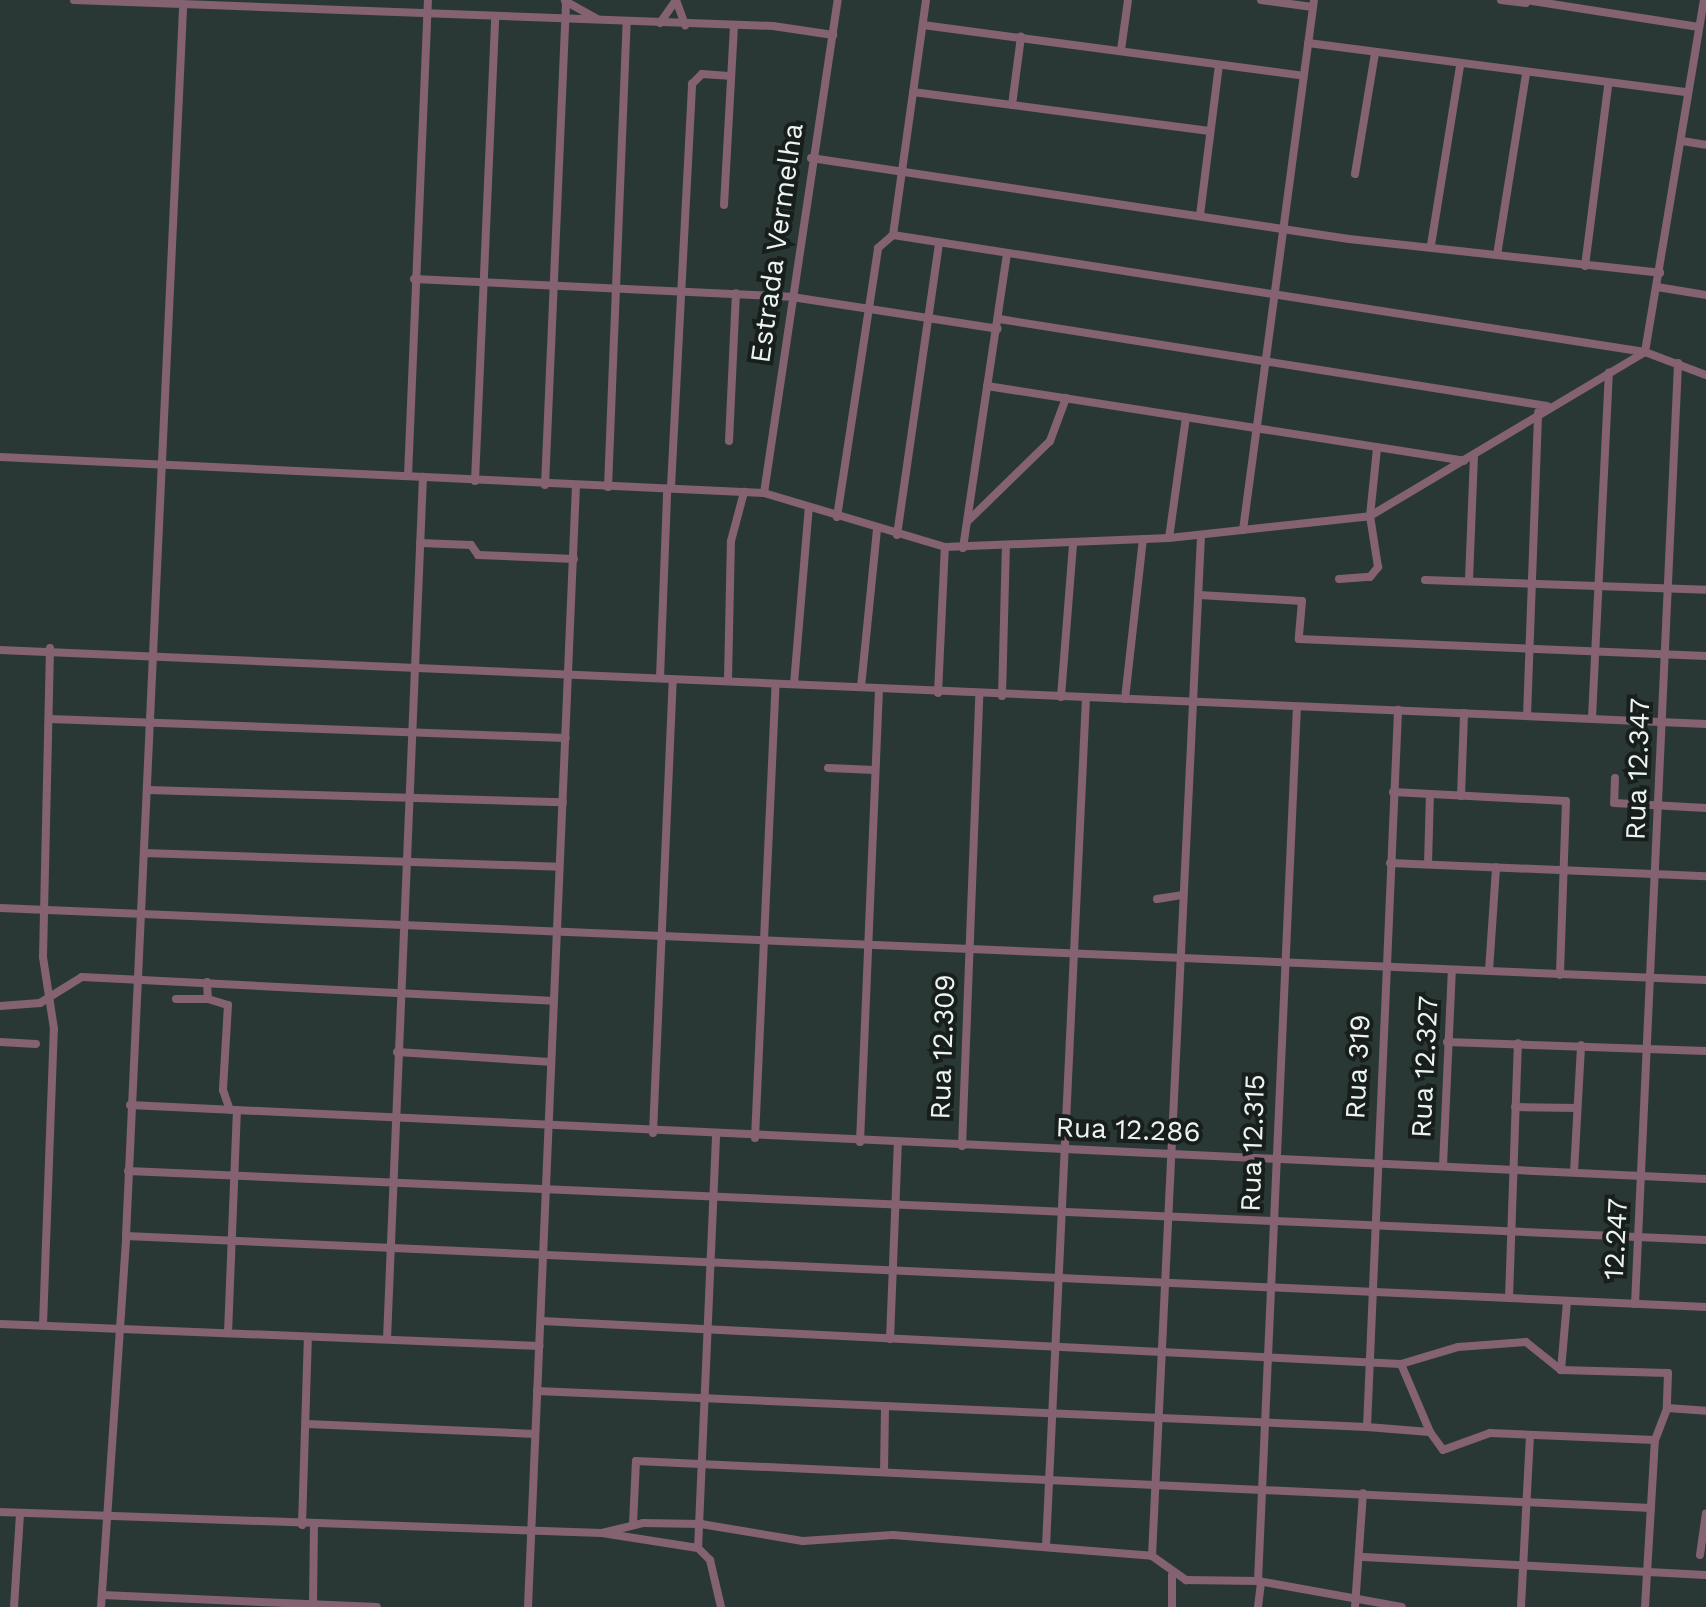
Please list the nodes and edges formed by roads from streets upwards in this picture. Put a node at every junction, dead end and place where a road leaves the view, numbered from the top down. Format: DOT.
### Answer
graph roads {
  1 [pos="74,0"];
  2 [pos="372,0"];
  3 [pos="428,0"];
  4 [pos="676,0"];
  5 [pos="838,0"];
  6 [pos="926,0"];
  7 [pos="1128,0"];
  8 [pos="1261,0"];
  9 [pos="1501,0"];
  10 [pos="1704,0"];
  11 [pos="564,1"];
  12 [pos="1526,1"];
  13 [pos="1313,4"];
  14 [pos="320,5"];
  15 [pos="183,7"];
  16 [pos="372,14"];
  17 [pos="495,16"];
  18 [pos="427,17"];
  19 [pos="561,21"];
  20 [pos="600,21"];
  21 [pos="628,22"];
  22 [pos="660,23"];
  23 [pos="685,26"];
  24 [pos="923,26"];
  25 [pos="1700,27"];
  26 [pos="734,28"];
  27 [pos="832,35"];
  28 [pos="1021,38"];
  29 [pos="1308,42"];
  30 [pos="1122,50"];
  31 [pos="1375,54"];
  32 [pos="1219,65"];
  33 [pos="1460,66"];
  34 [pos="1526,74"];
  35 [pos="729,76"];
  36 [pos="1303,76"];
  37 [pos="1608,86"];
  38 [pos="914,92"];
  39 [pos="1687,92"];
  40 [pos="1012,105"];
  41 [pos="1209,131"];
  42 [pos="1682,141"];
  43 [pos="1706,145"];
  44 [pos="811,158"];
  45 [pos="901,171"];
  46 [pos="1355,174"];
  47 [pos="724,205"];
  48 [pos="1200,215"];
  49 [pos="1280,228"];
  50 [pos="893,235"];
  51 [pos="939,244"];
  52 [pos="1431,245"];
  53 [pos="1007,254"];
  54 [pos="1498,255"];
  55 [pos="1584,266"];
  56 [pos="1660,273"];
  57 [pos="414,279"];
  58 [pos="484,282"];
  59 [pos="550,286"];
  60 [pos="1658,287"];
  61 [pos="616,289"];
  62 [pos="684,291"];
  63 [pos="736,294"];
  64 [pos="1274,295"];
  65 [pos="1706,295"];
  66 [pos="792,297"];
  67 [pos="868,309"];
  68 [pos="928,317"];
  69 [pos="998,324"];
  70 [pos="1646,352"];
  71 [pos="1264,360"];
  72 [pos="1678,363"];
  73 [pos="1609,372"];
  74 [pos="1706,375"];
  75 [pos="987,386"];
  76 [pos="1066,398"];
  77 [pos="1547,406"];
  78 [pos="1538,412"];
  79 [pos="1186,417"];
  80 [pos="1256,428"];
  81 [pos="729,441"];
  82 [pos="1377,448"];
  83 [pos="1474,454"];
  84 [pos="0,457"];
  85 [pos="1464,461"];
  86 [pos="161,462"];
  87 [pos="408,476"];
  88 [pos="424,478"];
  89 [pos="475,481"];
  90 [pos="546,485"];
  91 [pos="576,487"];
  92 [pos="608,487"];
  93 [pos="669,490"];
  94 [pos="744,492"];
  95 [pos="764,494"];
  96 [pos="809,508"];
  97 [pos="1370,516"];
  98 [pos="838,517"];
  99 [pos="967,521"];
  100 [pos="877,530"];
  101 [pos="1243,530"];
  102 [pos="897,535"];
  103 [pos="1201,536"];
  104 [pos="1169,538"];
  105 [pos="1143,539"];
  106 [pos="420,542"];
  107 [pos="1072,544"];
  108 [pos="945,547"];
  109 [pos="963,548"];
  110 [pos="1006,548"];
  111 [pos="574,559"];
  112 [pos="1338,579"];
  113 [pos="1425,580"];
  114 [pos="1469,580"];
  115 [pos="1530,582"];
  116 [pos="1597,586"];
  117 [pos="1668,590"];
  118 [pos="1706,590"];
  119 [pos="1199,595"];
  120 [pos="50,648"];
  121 [pos="1529,648"];
  122 [pos="0,650"];
  123 [pos="1596,651"];
  124 [pos="1665,654"];
  125 [pos="152,656"];
  126 [pos="1706,656"];
  127 [pos="415,667"];
  128 [pos="569,670"];
  129 [pos="660,678"];
  130 [pos="672,680"];
  131 [pos="728,680"];
  132 [pos="776,684"];
  133 [pos="794,684"];
  134 [pos="862,688"];
  135 [pos="878,690"];
  136 [pos="938,693"];
  137 [pos="980,694"];
  138 [pos="1002,696"];
  139 [pos="1061,698"];
  140 [pos="1086,699"];
  141 [pos="1126,699"];
  142 [pos="1193,700"];
  143 [pos="1297,706"];
  144 [pos="1398,710"];
  145 [pos="1464,713"];
  146 [pos="1527,716"];
  147 [pos="50,718"];
  148 [pos="1592,718"];
  149 [pos="150,722"];
  150 [pos="1662,722"];
  151 [pos="1706,724"];
  152 [pos="410,734"];
  153 [pos="566,738"];
  154 [pos="828,768"];
  155 [pos="875,770"];
  156 [pos="1615,778"];
  157 [pos="148,790"];
  158 [pos="1393,792"];
  159 [pos="1430,794"];
  160 [pos="1461,796"];
  161 [pos="406,797"];
  162 [pos="563,802"];
  163 [pos="1660,804"];
  164 [pos="1706,808"];
  165 [pos="144,853"];
  166 [pos="404,860"];
  167 [pos="1390,863"];
  168 [pos="1428,864"];
  169 [pos="559,867"];
  170 [pos="1496,867"];
  171 [pos="1565,871"];
  172 [pos="1656,874"];
  173 [pos="1706,876"];
  174 [pos="1182,895"];
  175 [pos="1157,899"];
  176 [pos="0,908"];
  177 [pos="44,910"];
  178 [pos="140,914"];
  179 [pos="402,925"];
  180 [pos="557,931"];
  181 [pos="663,936"];
  182 [pos="764,940"];
  183 [pos="866,944"];
  184 [pos="970,949"];
  185 [pos="1074,952"];
  186 [pos="1181,955"];
  187 [pos="1282,961"];
  188 [pos="1386,967"];
  189 [pos="1452,970"];
  190 [pos="1490,972"];
  191 [pos="1560,974"];
  192 [pos="137,978"];
  193 [pos="1650,979"];
  194 [pos="1706,980"];
  195 [pos="207,982"];
  196 [pos="399,989"];
  197 [pos="48,998"];
  198 [pos="176,999"];
  199 [pos="208,999"];
  200 [pos="553,1002"];
  201 [pos="0,1006"];
  202 [pos="0,1042"];
  203 [pos="1447,1042"];
  204 [pos="1518,1043"];
  205 [pos="36,1044"];
  206 [pos="1580,1046"];
  207 [pos="1647,1050"];
  208 [pos="1706,1051"];
  209 [pos="397,1052"];
  210 [pos="550,1062"];
  211 [pos="130,1104"];
  212 [pos="1515,1107"];
  213 [pos="1576,1108"];
  214 [pos="233,1110"];
  215 [pos="394,1116"];
  216 [pos="548,1127"];
  217 [pos="653,1133"];
  218 [pos="716,1137"];
  219 [pos="755,1138"];
  220 [pos="860,1142"];
  221 [pos="898,1142"];
  222 [pos="962,1146"];
  223 [pos="1065,1150"];
  224 [pos="1171,1154"];
  225 [pos="1275,1159"];
  226 [pos="1376,1165"];
  227 [pos="1443,1166"];
  228 [pos="1515,1169"];
  229 [pos="128,1170"];
  230 [pos="1574,1172"];
  231 [pos="235,1176"];
  232 [pos="1642,1176"];
  233 [pos="1706,1179"];
  234 [pos="392,1182"];
  235 [pos="545,1189"];
  236 [pos="715,1197"];
  237 [pos="896,1203"];
  238 [pos="1062,1212"];
  239 [pos="1168,1216"];
  240 [pos="1273,1221"];
  241 [pos="1374,1226"];
  242 [pos="1511,1231"];
  243 [pos="126,1236"];
  244 [pos="1640,1237"];
  245 [pos="1706,1240"];
  246 [pos="232,1242"];
  247 [pos="388,1248"];
  248 [pos="543,1256"];
  249 [pos="712,1262"];
  250 [pos="894,1270"];
  251 [pos="1059,1278"];
  252 [pos="1164,1282"];
  253 [pos="1270,1288"];
  254 [pos="1371,1292"];
  255 [pos="1509,1298"];
  256 [pos="1567,1300"];
  257 [pos="1635,1304"];
  258 [pos="1706,1306"];
  259 [pos="542,1322"];
  260 [pos="0,1324"];
  261 [pos="43,1325"];
  262 [pos="122,1328"];
  263 [pos="711,1331"];
  264 [pos="228,1334"];
  265 [pos="308,1337"];
  266 [pos="890,1338"];
  267 [pos="387,1339"];
  268 [pos="540,1346"];
  269 [pos="1057,1348"];
  270 [pos="1162,1354"];
  271 [pos="1266,1356"];
  272 [pos="1368,1360"];
  273 [pos="1401,1364"];
  274 [pos="1561,1370"];
  275 [pos="537,1391"];
  276 [pos="706,1398"];
  277 [pos="886,1406"];
  278 [pos="1666,1408"];
  279 [pos="1706,1411"];
  280 [pos="1053,1416"];
  281 [pos="1158,1420"];
  282 [pos="1263,1423"];
  283 [pos="307,1424"];
  284 [pos="1367,1427"];
  285 [pos="1430,1432"];
  286 [pos="535,1434"];
  287 [pos="1530,1435"];
  288 [pos="1654,1440"];
  289 [pos="704,1464"];
  290 [pos="884,1472"];
  291 [pos="1052,1481"];
  292 [pos="1156,1485"];
  293 [pos="1262,1488"];
  294 [pos="1363,1493"];
  295 [pos="1530,1501"];
  296 [pos="1651,1508"];
  297 [pos="0,1512"];
  298 [pos="1706,1512"];
  299 [pos="20,1513"];
  300 [pos="108,1516"];
  301 [pos="634,1524"];
  302 [pos="701,1524"];
  303 [pos="302,1525"];
  304 [pos="314,1525"];
  305 [pos="531,1533"];
  306 [pos="602,1533"];
  307 [pos="1046,1546"];
  308 [pos="698,1548"];
  309 [pos="1152,1556"];
  310 [pos="1700,1556"];
  311 [pos="1363,1557"];
  312 [pos="1525,1566"];
  313 [pos="1647,1572"];
  314 [pos="1172,1575"];
  315 [pos="1706,1575"];
  316 [pos="1260,1581"];
  317 [pos="1358,1594"];
  318 [pos="102,1595"];
  319 [pos="313,1606"];
  320 [pos="14,1607"];
  321 [pos="101,1607"];
  322 [pos="376,1607"];
  323 [pos="528,1607"];
  324 [pos="721,1607"];
  325 [pos="1172,1607"];
  326 [pos="1258,1607"];
  327 [pos="1355,1607"];
  328 [pos="1402,1607"];
  329 [pos="1521,1607"];
  330 [pos="1645,1607"];
  1 -- 15 [label="street"];
  2 -- 16 [label="street"];
  3 -- 18 [label="street"];
  4 -- 22 [label="street"];
  4 -- 23 [label="street"];
  5 -- 27 [label="street, Estrada Vermelha"];
  6 -- 24 [label="street"];
  7 -- 30 [label="street"];
  8 -- 13 [label="street"];
  9 -- 12 [label="street"];
  10 -- 25 [label="street"];
  11 -- 19 [label="street"];
  11 -- 20 [label="street"];
  12 -- 25 [label="street"];
  13 -- 29 [label="street"];
  14 -- 15 [label="street"];
  14 -- 16 [label="street"];
  15 -- 86 [label="street"];
  16 -- 18 [label="street"];
  17 -- 18 [label="street"];
  17 -- 19 [label="street"];
  17 -- 58 [label="street"];
  18 -- 57 [label="street"];
  19 -- 20 [label="street"];
  19 -- 59 [label="street"];
  20 -- 21 [label="street"];
  21 -- 22 [label="street"];
  21 -- 61 [label="street"];
  22 -- 23 [label="street"];
  23 -- 26 [label="street"];
  24 -- 28 [label="street"];
  24 -- 38 [label="street"];
  25 -- 39 [label="street"];
  26 -- 27 [label="street"];
  26 -- 35 [label="street"];
  27 -- 44 [label="street, Estrada Vermelha"];
  28 -- 30 [label="street"];
  28 -- 40 [label="street"];
  29 -- 31 [label="street"];
  29 -- 36 [label="street"];
  30 -- 32 [label="street"];
  31 -- 33 [label="street"];
  31 -- 46 [label="street"];
  32 -- 36 [label="street"];
  32 -- 41 [label="street"];
  33 -- 34 [label="street"];
  33 -- 52 [label="street"];
  34 -- 37 [label="street"];
  34 -- 54 [label="street"];
  35 -- 47 [label="street"];
  35 -- 62 [label="street"];
  36 -- 49 [label="street"];
  37 -- 39 [label="street"];
  37 -- 55 [label="street"];
  38 -- 40 [label="street"];
  38 -- 45 [label="street"];
  39 -- 42 [label="street"];
  40 -- 41 [label="street"];
  41 -- 48 [label="street"];
  42 -- 43 [label="street"];
  42 -- 56 [label="street"];
  44 -- 45 [label="street"];
  44 -- 66 [label="street, Estrada Vermelha"];
  45 -- 48 [label="street"];
  45 -- 50 [label="street"];
  48 -- 49 [label="street"];
  49 -- 52 [label="street"];
  49 -- 64 [label="street"];
  50 -- 51 [label="street"];
  50 -- 67 [label="street"];
  51 -- 53 [label="street"];
  51 -- 68 [label="street"];
  52 -- 54 [label="street"];
  53 -- 64 [label="street"];
  53 -- 69 [label="street"];
  54 -- 55 [label="street"];
  55 -- 56 [label="street"];
  56 -- 60 [label="street"];
  57 -- 58 [label="street"];
  57 -- 87 [label="street"];
  58 -- 59 [label="street"];
  58 -- 89 [label="street"];
  59 -- 61 [label="street"];
  59 -- 90 [label="street"];
  60 -- 65 [label="street"];
  60 -- 70 [label="street"];
  61 -- 62 [label="street"];
  61 -- 92 [label="street"];
  62 -- 63 [label="street"];
  62 -- 93 [label="street"];
  63 -- 66 [label="street"];
  63 -- 81 [label="street"];
  64 -- 70 [label="street"];
  64 -- 71 [label="street"];
  66 -- 67 [label="street"];
  66 -- 95 [label="street, Estrada Vermelha"];
  67 -- 68 [label="street"];
  67 -- 98 [label="street"];
  68 -- 69 [label="street"];
  68 -- 102 [label="street"];
  69 -- 71 [label="street"];
  69 -- 75 [label="street"];
  70 -- 72 [label="street"];
  70 -- 73 [label="street"];
  71 -- 77 [label="street"];
  71 -- 80 [label="street"];
  72 -- 74 [label="street"];
  72 -- 117 [label="street, Rua 12.347"];
  73 -- 77 [label="street"];
  73 -- 116 [label="street"];
  75 -- 76 [label="street"];
  75 -- 99 [label="street"];
  76 -- 79 [label="street"];
  76 -- 99 [label="street"];
  77 -- 78 [label="street"];
  78 -- 83 [label="street"];
  78 -- 115 [label="street"];
  79 -- 80 [label="street"];
  79 -- 104 [label="street"];
  80 -- 82 [label="street"];
  80 -- 101 [label="street"];
  82 -- 85 [label="street"];
  82 -- 97 [label="street"];
  83 -- 85 [label="street"];
  83 -- 114 [label="street"];
  84 -- 86 [label="street"];
  85 -- 97 [label="street"];
  86 -- 87 [label="street"];
  86 -- 125 [label="street"];
  87 -- 88 [label="street"];
  88 -- 89 [label="street"];
  88 -- 106 [label="street"];
  89 -- 90 [label="street"];
  90 -- 91 [label="street"];
  91 -- 92 [label="street"];
  91 -- 111 [label="street"];
  92 -- 93 [label="street"];
  93 -- 94 [label="street"];
  93 -- 129 [label="street"];
  94 -- 95 [label="street"];
  94 -- 131 [label="street"];
  95 -- 96 [label="street"];
  96 -- 98 [label="street"];
  96 -- 133 [label="street"];
  97 -- 101 [label="street"];
  97 -- 112 [label="street"];
  98 -- 100 [label="street"];
  99 -- 109 [label="street"];
  100 -- 102 [label="street"];
  100 -- 134 [label="street"];
  101 -- 103 [label="street"];
  102 -- 108 [label="street"];
  103 -- 104 [label="street"];
  103 -- 119 [label="street"];
  104 -- 105 [label="street"];
  105 -- 107 [label="street"];
  105 -- 141 [label="street"];
  106 -- 111 [label="street"];
  106 -- 127 [label="street"];
  107 -- 110 [label="street"];
  107 -- 139 [label="street"];
  108 -- 109 [label="street"];
  108 -- 136 [label="street"];
  109 -- 110 [label="street"];
  110 -- 138 [label="street"];
  111 -- 128 [label="street"];
  113 -- 114 [label="street"];
  114 -- 115 [label="street"];
  115 -- 116 [label="street"];
  115 -- 121 [label="street"];
  116 -- 117 [label="street"];
  116 -- 123 [label="street"];
  117 -- 118 [label="street"];
  117 -- 124 [label="street, Rua 12.347"];
  119 -- 121 [label="street"];
  119 -- 142 [label="street"];
  120 -- 122 [label="street"];
  120 -- 125 [label="street"];
  120 -- 147 [label="street"];
  121 -- 123 [label="street"];
  121 -- 146 [label="street"];
  123 -- 124 [label="street"];
  123 -- 148 [label="street"];
  124 -- 126 [label="street"];
  124 -- 150 [label="street, Rua 12.347"];
  125 -- 127 [label="street"];
  125 -- 149 [label="street"];
  127 -- 128 [label="street"];
  127 -- 152 [label="street"];
  128 -- 129 [label="street"];
  128 -- 153 [label="street"];
  129 -- 130 [label="street"];
  130 -- 131 [label="street"];
  130 -- 181 [label="street"];
  131 -- 132 [label="street"];
  132 -- 133 [label="street"];
  132 -- 182 [label="street"];
  133 -- 134 [label="street"];
  134 -- 135 [label="street"];
  135 -- 136 [label="street"];
  135 -- 155 [label="street"];
  136 -- 137 [label="street"];
  137 -- 138 [label="street"];
  137 -- 184 [label="street, Rua 12.309"];
  138 -- 139 [label="street"];
  139 -- 140 [label="street"];
  140 -- 141 [label="street"];
  140 -- 185 [label="street"];
  141 -- 142 [label="street"];
  142 -- 143 [label="street"];
  142 -- 174 [label="street"];
  143 -- 144 [label="street"];
  143 -- 187 [label="street, Rua 12.315"];
  144 -- 145 [label="street"];
  144 -- 158 [label="street, Rua 319"];
  145 -- 146 [label="street"];
  145 -- 160 [label="street"];
  146 -- 148 [label="street"];
  147 -- 149 [label="street"];
  147 -- 177 [label="street"];
  148 -- 150 [label="street"];
  149 -- 152 [label="street"];
  149 -- 157 [label="street"];
  150 -- 151 [label="street"];
  150 -- 163 [label="street, Rua 12.347"];
  152 -- 153 [label="street"];
  152 -- 161 [label="street"];
  153 -- 162 [label="street"];
  154 -- 155 [label="street"];
  155 -- 183 [label="street"];
  156 -- 163 [label="street"];
  157 -- 161 [label="street"];
  157 -- 165 [label="street"];
  158 -- 159 [label="street"];
  158 -- 167 [label="street, Rua 319"];
  159 -- 160 [label="street"];
  159 -- 168 [label="street"];
  160 -- 171 [label="street"];
  161 -- 162 [label="street"];
  161 -- 166 [label="street"];
  162 -- 169 [label="street"];
  163 -- 164 [label="street"];
  163 -- 172 [label="street, Rua 12.347"];
  165 -- 166 [label="street"];
  165 -- 178 [label="street"];
  166 -- 169 [label="street"];
  166 -- 179 [label="street"];
  167 -- 168 [label="street"];
  167 -- 188 [label="street, Rua 319"];
  168 -- 170 [label="street"];
  169 -- 180 [label="street"];
  170 -- 171 [label="street"];
  170 -- 190 [label="street"];
  171 -- 172 [label="street"];
  171 -- 191 [label="street"];
  172 -- 173 [label="street"];
  172 -- 193 [label="street, Rua 12.347"];
  174 -- 175 [label="street"];
  174 -- 186 [label="street"];
  176 -- 177 [label="street"];
  177 -- 178 [label="street"];
  177 -- 197 [label="street"];
  178 -- 179 [label="street"];
  178 -- 192 [label="street"];
  179 -- 180 [label="street"];
  179 -- 196 [label="street"];
  180 -- 181 [label="street"];
  180 -- 200 [label="street"];
  181 -- 182 [label="street"];
  181 -- 217 [label="street"];
  182 -- 183 [label="street"];
  182 -- 219 [label="street"];
  183 -- 184 [label="street"];
  183 -- 220 [label="street"];
  184 -- 185 [label="street"];
  184 -- 222 [label="street, Rua 12.309"];
  185 -- 186 [label="street"];
  185 -- 223 [label="street"];
  186 -- 187 [label="street"];
  186 -- 224 [label="street"];
  187 -- 188 [label="street"];
  187 -- 225 [label="street, Rua 12.315"];
  188 -- 189 [label="street"];
  188 -- 226 [label="street, Rua 319"];
  189 -- 190 [label="street"];
  189 -- 203 [label="street, Rua 12.327"];
  190 -- 191 [label="street"];
  191 -- 193 [label="street"];
  192 -- 195 [label="street"];
  192 -- 197 [label="street"];
  192 -- 211 [label="street"];
  193 -- 194 [label="street"];
  193 -- 207 [label="street, Rua 12.347"];
  195 -- 196 [label="street"];
  195 -- 199 [label="street"];
  196 -- 200 [label="street"];
  196 -- 209 [label="street"];
  197 -- 201 [label="street"];
  197 -- 261 [label="street"];
  198 -- 199 [label="street"];
  199 -- 214 [label="street"];
  200 -- 210 [label="street"];
  202 -- 205 [label="street"];
  203 -- 204 [label="street"];
  203 -- 227 [label="street, Rua 12.327"];
  204 -- 206 [label="street"];
  204 -- 212 [label="street"];
  206 -- 207 [label="street"];
  206 -- 213 [label="street"];
  207 -- 208 [label="street"];
  207 -- 232 [label="street, Rua 12.347"];
  209 -- 210 [label="street"];
  209 -- 215 [label="street"];
  210 -- 216 [label="street"];
  211 -- 214 [label="street, Rua 12.286"];
  211 -- 229 [label="street"];
  212 -- 213 [label="street"];
  212 -- 228 [label="street"];
  213 -- 230 [label="street"];
  214 -- 215 [label="street, Rua 12.286"];
  214 -- 231 [label="street"];
  215 -- 216 [label="street, Rua 12.286"];
  215 -- 234 [label="street"];
  216 -- 217 [label="street, Rua 12.286"];
  216 -- 235 [label="street"];
  217 -- 218 [label="street, Rua 12.286"];
  218 -- 219 [label="street, Rua 12.286"];
  218 -- 236 [label="street"];
  219 -- 220 [label="street, Rua 12.286"];
  220 -- 221 [label="street, Rua 12.286"];
  221 -- 222 [label="street, Rua 12.286"];
  221 -- 237 [label="street"];
  222 -- 223 [label="street, Rua 12.286"];
  223 -- 224 [label="street, Rua 12.286"];
  223 -- 238 [label="street"];
  224 -- 225 [label="street, Rua 12.286"];
  224 -- 239 [label="street"];
  225 -- 226 [label="street, Rua 12.286"];
  225 -- 240 [label="street, Rua 12.315"];
  226 -- 227 [label="street, Rua 12.286"];
  226 -- 241 [label="street, Rua 319"];
  227 -- 228 [label="street, Rua 12.286"];
  228 -- 230 [label="street, Rua 12.286"];
  228 -- 242 [label="street"];
  229 -- 231 [label="street"];
  229 -- 243 [label="street"];
  230 -- 232 [label="street, Rua 12.286"];
  231 -- 234 [label="street"];
  231 -- 246 [label="street"];
  232 -- 233 [label="street, Rua 12.286"];
  232 -- 244 [label="street, 12.247"];
  234 -- 235 [label="street"];
  234 -- 247 [label="street"];
  235 -- 236 [label="street"];
  235 -- 248 [label="street"];
  236 -- 237 [label="street"];
  236 -- 249 [label="street"];
  237 -- 238 [label="street"];
  237 -- 250 [label="street"];
  238 -- 239 [label="street"];
  238 -- 251 [label="street"];
  239 -- 240 [label="street"];
  239 -- 252 [label="street"];
  240 -- 241 [label="street"];
  240 -- 253 [label="street, Rua 12.315"];
  241 -- 242 [label="street"];
  241 -- 254 [label="street, Rua 319"];
  242 -- 244 [label="street"];
  242 -- 255 [label="street"];
  243 -- 246 [label="street"];
  243 -- 262 [label="street"];
  244 -- 245 [label="street"];
  244 -- 257 [label="street, 12.247"];
  246 -- 247 [label="street"];
  246 -- 264 [label="street"];
  247 -- 248 [label="street"];
  247 -- 267 [label="street"];
  248 -- 249 [label="street"];
  248 -- 259 [label="street"];
  249 -- 250 [label="street"];
  249 -- 263 [label="street"];
  250 -- 251 [label="street"];
  250 -- 266 [label="street"];
  251 -- 252 [label="street"];
  251 -- 269 [label="street"];
  252 -- 253 [label="street"];
  252 -- 270 [label="street"];
  253 -- 254 [label="street"];
  253 -- 271 [label="street, Rua 12.315"];
  254 -- 255 [label="street"];
  254 -- 272 [label="street, Rua 319"];
  255 -- 256 [label="street"];
  256 -- 257 [label="street"];
  256 -- 274 [label="street"];
  257 -- 258 [label="street"];
  259 -- 263 [label="street"];
  259 -- 268 [label="street"];
  260 -- 261 [label="street"];
  261 -- 262 [label="street"];
  262 -- 264 [label="street"];
  262 -- 300 [label="street"];
  263 -- 266 [label="street"];
  263 -- 276 [label="street"];
  264 -- 265 [label="street"];
  265 -- 267 [label="street"];
  265 -- 283 [label="street"];
  266 -- 269 [label="street"];
  267 -- 268 [label="street"];
  268 -- 275 [label="street"];
  269 -- 270 [label="street"];
  269 -- 280 [label="street"];
  270 -- 271 [label="street"];
  270 -- 281 [label="street"];
  271 -- 272 [label="street"];
  271 -- 282 [label="street, Rua 12.315"];
  272 -- 273 [label="street"];
  272 -- 284 [label="street, Rua 319"];
  273 -- 274 [label="street"];
  273 -- 285 [label="street"];
  274 -- 278 [label="street"];
  275 -- 276 [label="street"];
  275 -- 286 [label="street"];
  276 -- 277 [label="street"];
  276 -- 289 [label="street"];
  277 -- 280 [label="street"];
  277 -- 290 [label="street"];
  278 -- 279 [label="street"];
  278 -- 288 [label="street"];
  280 -- 281 [label="street"];
  280 -- 291 [label="street"];
  281 -- 282 [label="street"];
  281 -- 292 [label="street"];
  282 -- 284 [label="street"];
  282 -- 293 [label="street, Rua 12.315"];
  283 -- 286 [label="street"];
  283 -- 303 [label="street"];
  284 -- 285 [label="street"];
  285 -- 287 [label="street"];
  286 -- 305 [label="street"];
  287 -- 288 [label="street"];
  287 -- 295 [label="street"];
  288 -- 296 [label="street"];
  289 -- 290 [label="street"];
  289 -- 301 [label="street"];
  289 -- 302 [label="street"];
  290 -- 291 [label="street"];
  291 -- 292 [label="street"];
  291 -- 307 [label="street"];
  292 -- 293 [label="street"];
  292 -- 309 [label="street"];
  293 -- 294 [label="street"];
  293 -- 316 [label="street, Rua 12.315"];
  294 -- 295 [label="street"];
  294 -- 311 [label="street"];
  295 -- 296 [label="street"];
  295 -- 312 [label="street"];
  296 -- 313 [label="street"];
  297 -- 299 [label="street"];
  298 -- 310 [label="street"];
  299 -- 300 [label="street"];
  299 -- 320 [label="street"];
  300 -- 303 [label="street"];
  300 -- 318 [label="street"];
  301 -- 302 [label="street"];
  301 -- 306 [label="street"];
  302 -- 307 [label="street"];
  302 -- 308 [label="street"];
  303 -- 304 [label="street"];
  304 -- 305 [label="street"];
  304 -- 319 [label="street"];
  305 -- 306 [label="street"];
  305 -- 323 [label="street"];
  306 -- 308 [label="street"];
  307 -- 309 [label="street"];
  308 -- 324 [label="street"];
  309 -- 314 [label="street"];
  311 -- 312 [label="street"];
  311 -- 317 [label="street"];
  312 -- 313 [label="street"];
  312 -- 329 [label="street"];
  313 -- 315 [label="street"];
  313 -- 330 [label="street"];
  314 -- 316 [label="street"];
  314 -- 325 [label="street"];
  316 -- 317 [label="street"];
  316 -- 326 [label="street, Rua 12.315"];
  317 -- 327 [label="street"];
  317 -- 328 [label="street"];
  318 -- 319 [label="street"];
  318 -- 321 [label="street"];
  319 -- 322 [label="street"];
}
